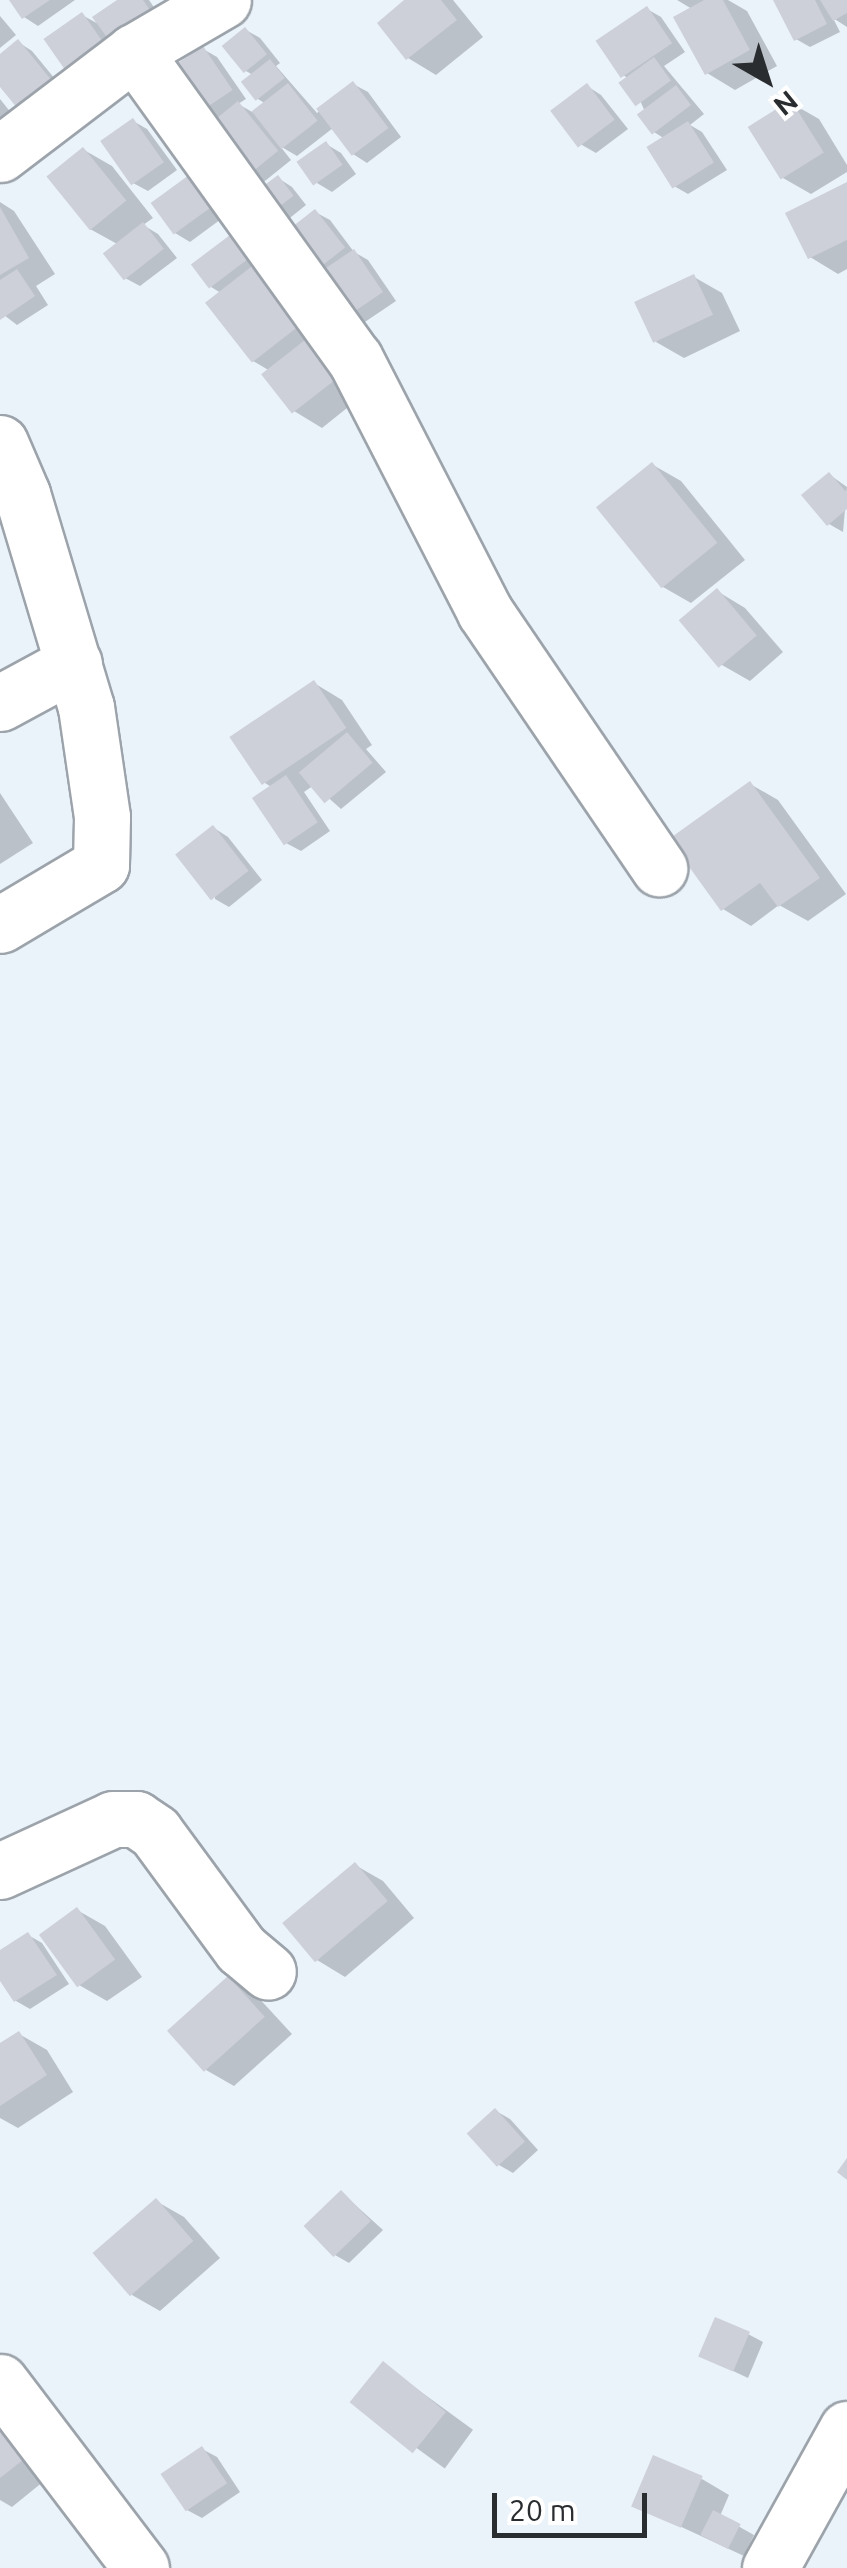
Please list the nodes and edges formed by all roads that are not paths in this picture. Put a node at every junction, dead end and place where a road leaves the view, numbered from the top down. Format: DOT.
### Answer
graph roads {
  1 [pos="223,0"];
  2 [pos="134,52"];
  3 [pos="0,154"];
  4 [pos="0,443"];
  5 [pos="74,663"];
  6 [pos="0,703"];
  7 [pos="658,868"];
  8 [pos="0,925"];
  9 [pos="0,1870"];
  10 [pos="268,1972"];
  11 [pos="0,2382"];
  12 [pos="847,2429"];
  13 [pos="141,2568"];
  14 [pos="770,2568"];
  1 -- 2 [label="street"];
  2 -- 3 [label="street"];
  2 -- 7 [label="street"];
  4 -- 5 [label="street"];
  5 -- 6 [label="street"];
  5 -- 8 [label="street"];
  9 -- 10 [label="street"];
  11 -- 13 [label="street"];
  12 -- 14 [label="street"];
}
